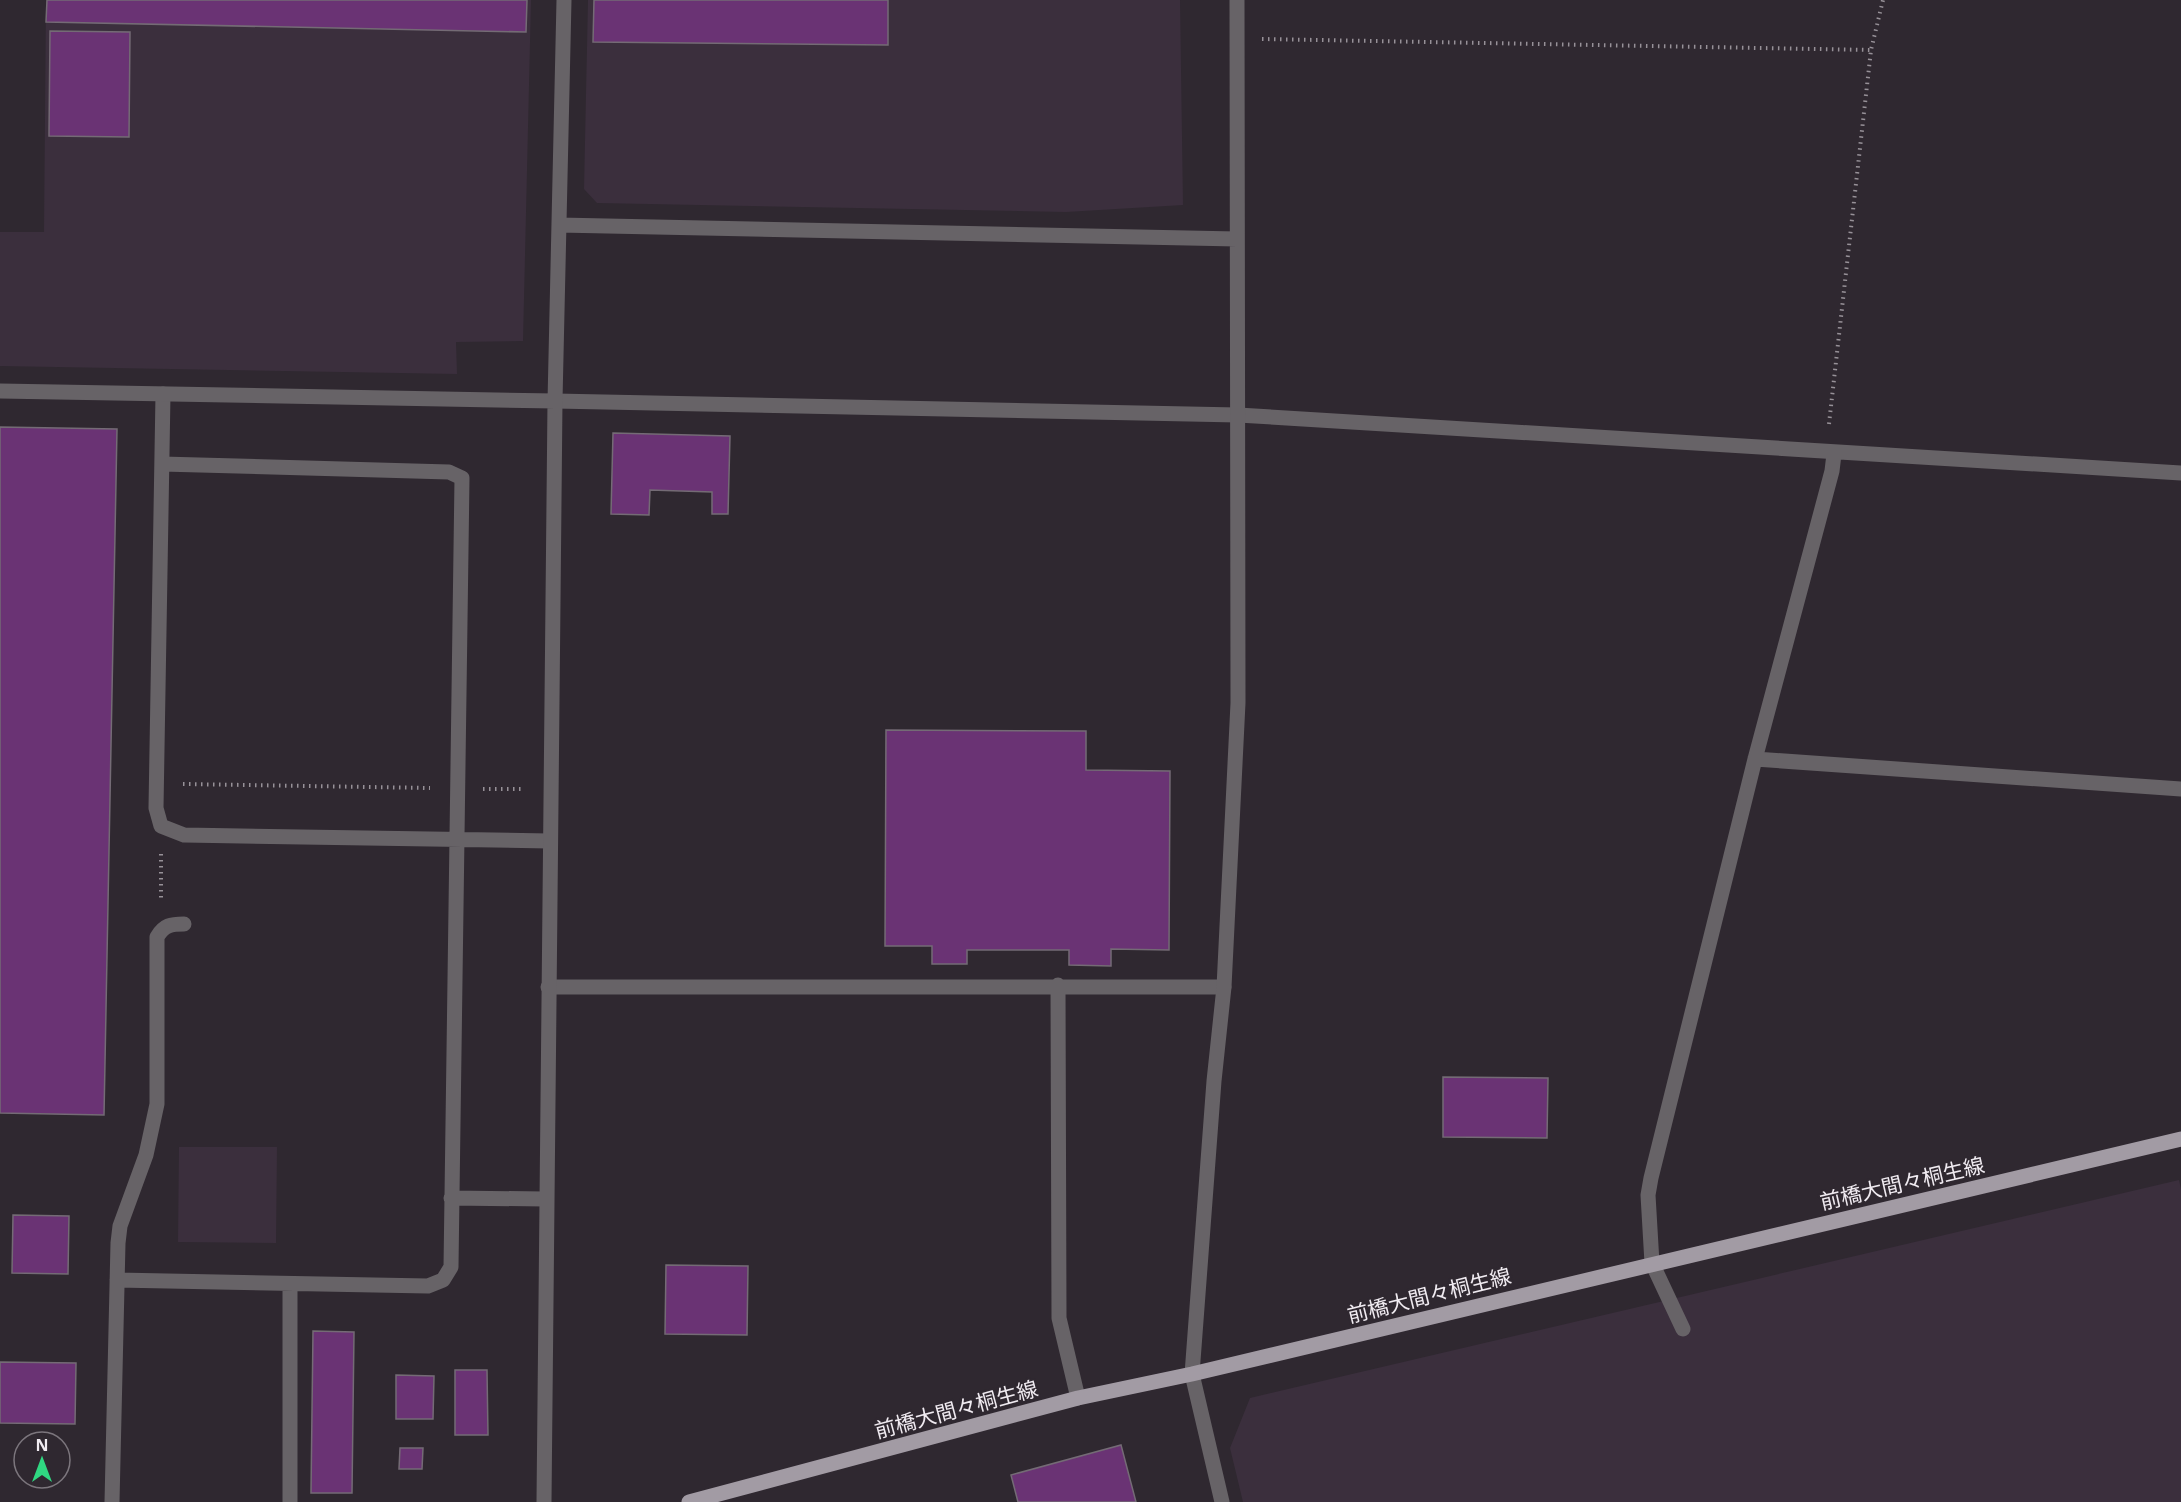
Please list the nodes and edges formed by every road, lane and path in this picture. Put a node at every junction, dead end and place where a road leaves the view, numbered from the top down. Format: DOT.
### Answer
graph roads {
  1 [pos="564,0"];
  2 [pos="1237,0"];
  3 [pos="1883,0"];
  4 [pos="1237,39"];
  5 [pos="1871,50"];
  6 [pos="559,225"];
  7 [pos="1237,239"];
  8 [pos="0,391"];
  9 [pos="163,394"];
  10 [pos="555,401"];
  11 [pos="1238,415"];
  12 [pos="1834,454"];
  13 [pos="162,464"];
  14 [pos="2181,473"];
  15 [pos="1755,759"];
  16 [pos="156,784"];
  17 [pos="457,789"];
  18 [pos="521,789"];
  19 [pos="2181,789"];
  20 [pos="161,826"];
  21 [pos="456,840"];
  22 [pos="549,841"];
  23 [pos="184,924"];
  24 [pos="161,929"];
  25 [pos="1058,985"];
  26 [pos="548,987"];
  27 [pos="1224,987"];
  28 [pos="2181,1139"];
  29 [pos="451,1198"];
  30 [pos="545,1199"];
  31 [pos="1652,1263"];
  32 [pos="117,1280"];
  33 [pos="290,1284"];
  34 [pos="1683,1329"];
  35 [pos="1192,1374"];
  36 [pos="1078,1398"];
  37 [pos="112,1502"];
  38 [pos="290,1502"];
  39 [pos="544,1502"];
  40 [pos="689,1502"];
  41 [pos="1222,1502"];
  1 -- 6 [label="street"];
  2 -- 4 [label="street"];
  3 -- 5 [label="path"];
  4 -- 5 [label="path"];
  4 -- 7 [label="street"];
  5 -- 12 [label="path"];
  6 -- 7 [label="street"];
  6 -- 10 [label="street"];
  7 -- 11 [label="street"];
  8 -- 9 [label="street"];
  9 -- 10 [label="street"];
  9 -- 13 [label="street"];
  10 -- 11 [label="street"];
  10 -- 22 [label="street"];
  11 -- 12 [label="street"];
  11 -- 27 [label="street"];
  12 -- 14 [label="street"];
  12 -- 15 [label="street"];
  13 -- 16 [label="street"];
  13 -- 17 [label="street"];
  15 -- 19 [label="street"];
  15 -- 31 [label="street"];
  16 -- 17 [label="path"];
  16 -- 20 [label="street"];
  17 -- 18 [label="path"];
  17 -- 21 [label="street"];
  20 -- 21 [label="street"];
  20 -- 24 [label="path"];
  21 -- 22 [label="street"];
  21 -- 29 [label="street"];
  22 -- 26 [label="street"];
  23 -- 24 [label="street"];
  24 -- 32 [label="street"];
  25 -- 26 [label="street"];
  25 -- 27 [label="street"];
  25 -- 36 [label="street"];
  26 -- 30 [label="street"];
  27 -- 35 [label="street"];
  28 -- 31 [label="main road, 前橋大間々桐生線"];
  29 -- 30 [label="street"];
  29 -- 33 [label="street"];
  30 -- 39 [label="street"];
  31 -- 34 [label="street"];
  31 -- 35 [label="main road, 前橋大間々桐生線"];
  32 -- 33 [label="street"];
  32 -- 37 [label="street"];
  33 -- 38 [label="street"];
  35 -- 36 [label="main road, 前橋大間々桐生線"];
  35 -- 41 [label="street"];
  36 -- 40 [label="main road, 前橋大間々桐生線"];
}
